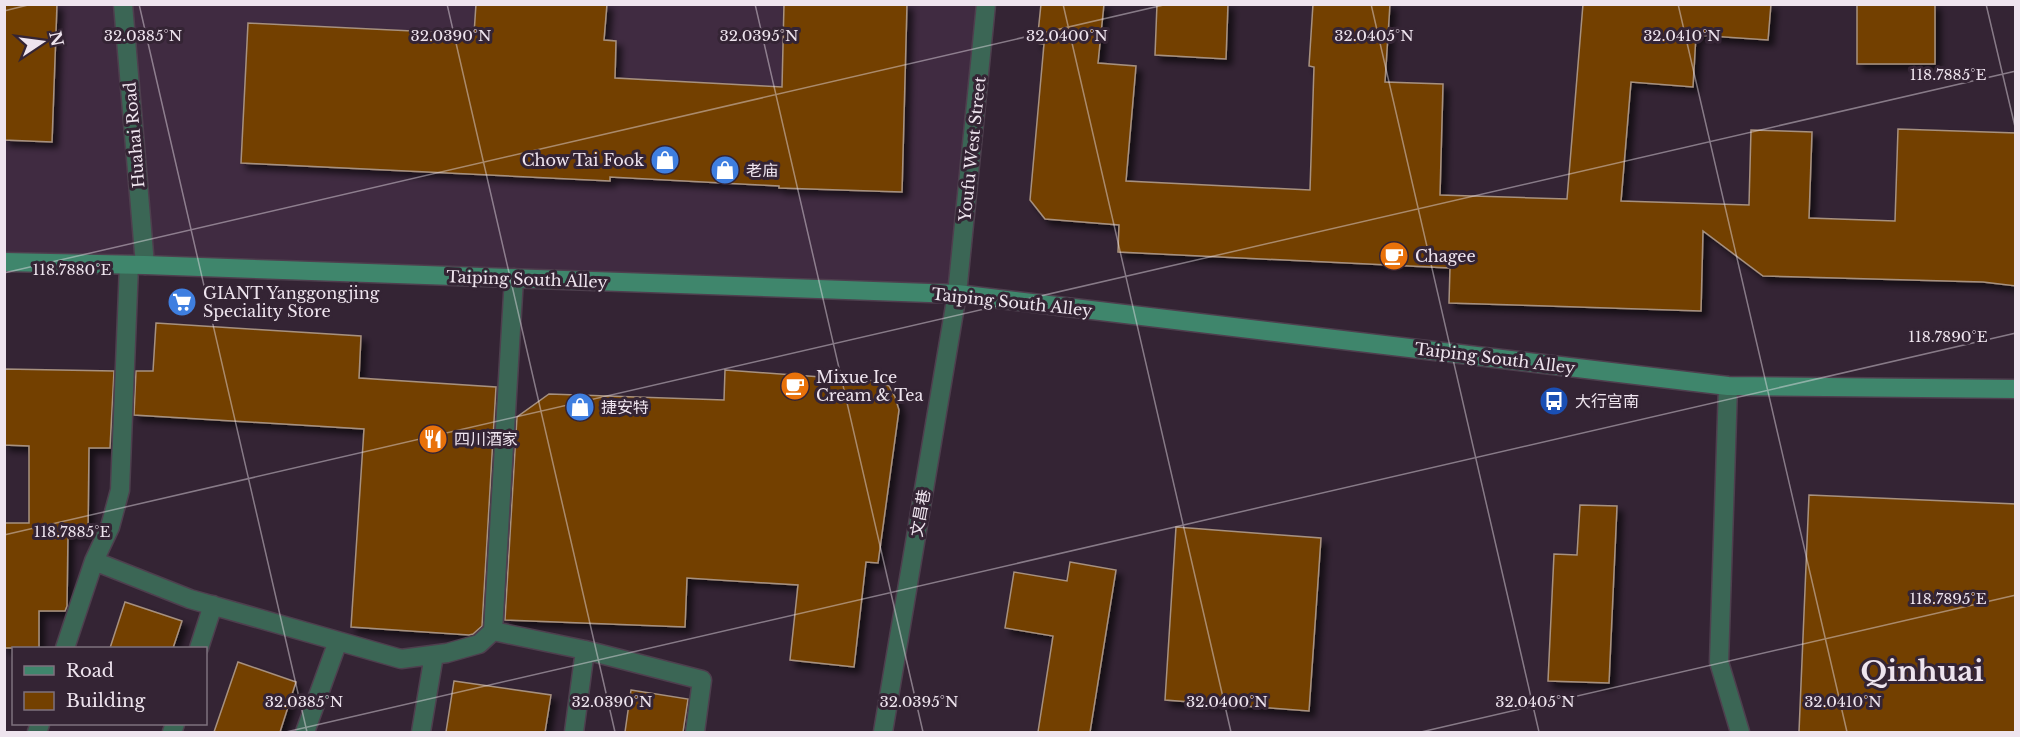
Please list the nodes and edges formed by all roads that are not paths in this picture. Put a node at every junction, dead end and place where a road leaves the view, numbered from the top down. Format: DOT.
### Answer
graph roads {
  1 [pos="123,4"];
  2 [pos="986,4"];
  3 [pos="4,262"];
  4 [pos="137,265"];
  5 [pos="514,278"];
  6 [pos="957,294"];
  7 [pos="1728,386"];
  8 [pos="2016,389"];
  9 [pos="94,561"];
  10 [pos="213,605"];
  11 [pos="493,631"];
  12 [pos="338,641"];
  13 [pos="65,647"];
  14 [pos="199,647"];
  15 [pos="585,650"];
  16 [pos="434,655"];
  17 [pos="305,732"];
  18 [pos="421,732"];
  19 [pos="574,732"];
  20 [pos="695,732"];
  21 [pos="883,732"];
  22 [pos="1740,732"];
  1 -- 4 [label="street, Huahai Road"];
  2 -- 6 [label="street, Youfu West Street"];
  3 -- 4 [label="main road, Taiping South Alley"];
  4 -- 5 [label="main road, Taiping South Alley"];
  4 -- 9 [label="street, Huahai Road"];
  5 -- 6 [label="main road, Taiping South Alley"];
  5 -- 11 [label="street"];
  6 -- 7 [label="main road, Taiping South Alley"];
  6 -- 21 [label="street, 文昌巷"];
  7 -- 8 [label="main road, Taiping South Alley"];
  7 -- 22 [label="street"];
  9 -- 10 [label="street"];
  9 -- 13 [label="street, Huahai Road"];
  10 -- 12 [label="street"];
  10 -- 14 [label="street"];
  11 -- 15 [label="street"];
  11 -- 16 [label="street"];
  12 -- 16 [label="street"];
  12 -- 17 [label="street"];
  15 -- 19 [label="street"];
  15 -- 20 [label="street"];
  16 -- 18 [label="street"];
}
